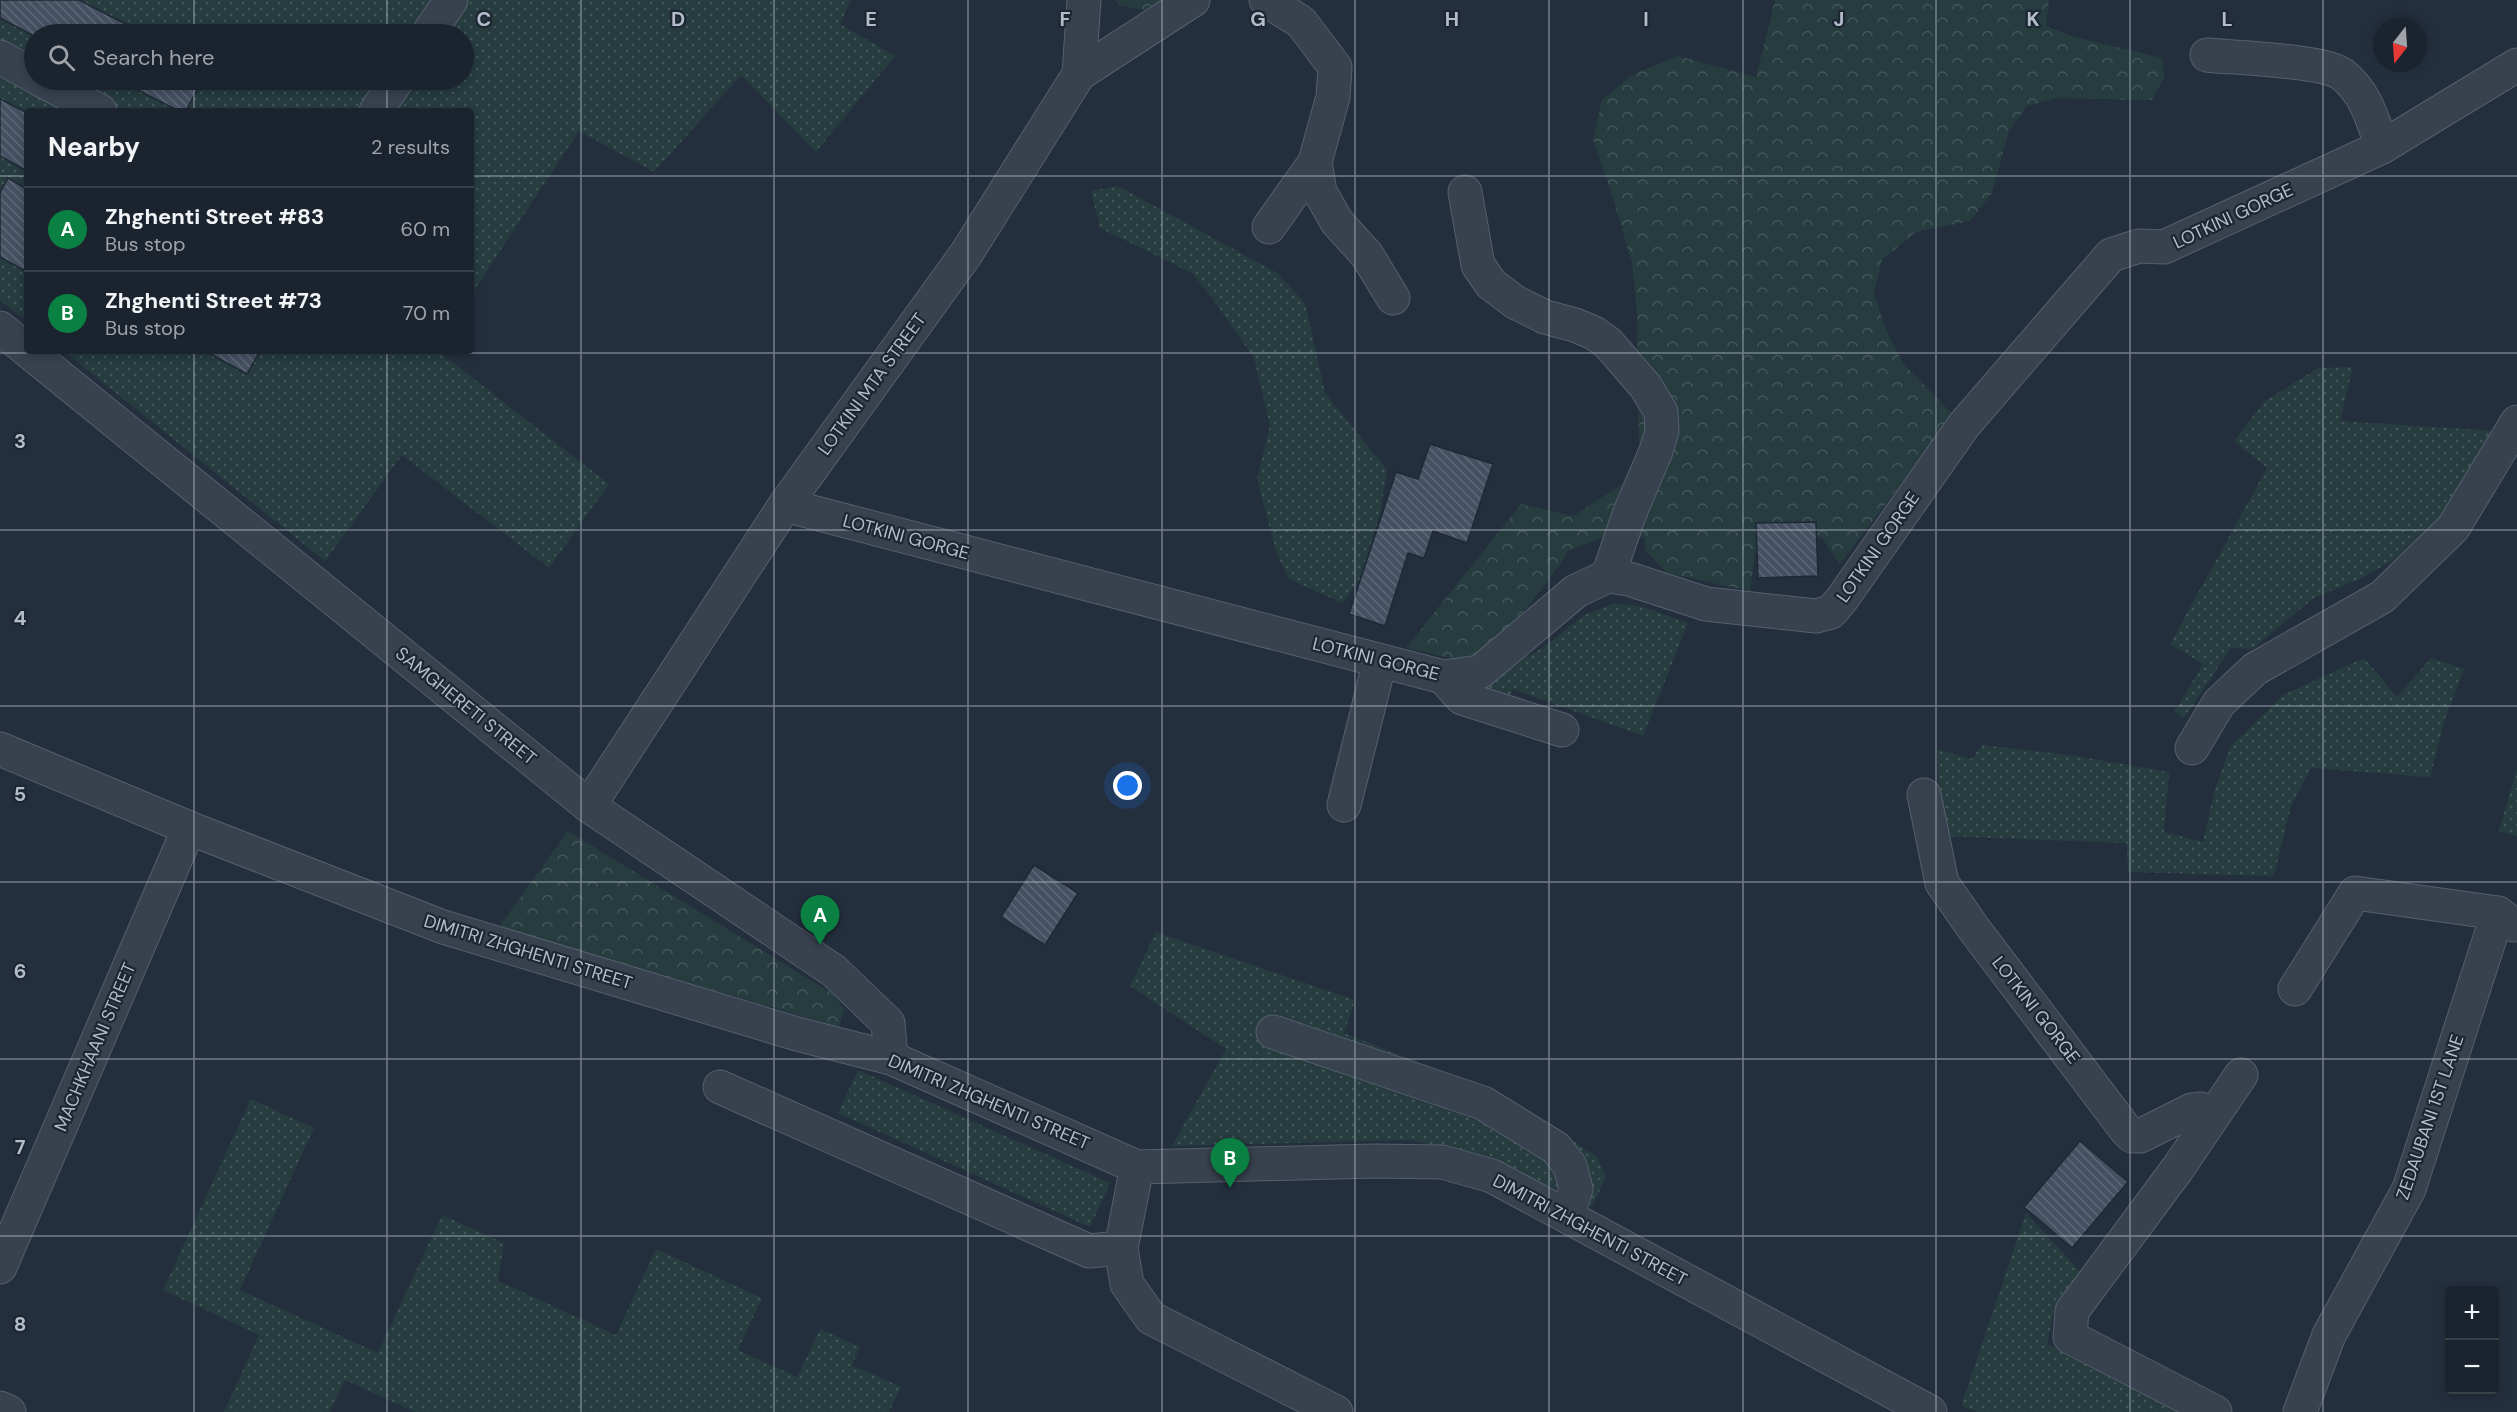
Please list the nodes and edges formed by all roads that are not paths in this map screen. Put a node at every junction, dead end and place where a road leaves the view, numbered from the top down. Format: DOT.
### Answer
graph roads {
  1 [pos="451,0"];
  2 [pos="1084,0"];
  3 [pos="1193,0"];
  4 [pos="1266,0"];
  5 [pos="435,24"];
  6 [pos="2206,55"];
  7 [pos="0,57"];
  8 [pos="2517,65"];
  9 [pos="24,70"];
  10 [pos="1079,74"];
  11 [pos="60,90"];
  12 [pos="390,90"];
  13 [pos="94,108"];
  14 [pos="377,108"];
  15 [pos="2382,147"];
  16 [pos="1315,162"];
  17 [pos="1465,192"];
  18 [pos="1269,227"];
  19 [pos="1393,298"];
  20 [pos="0,328"];
  21 [pos="24,347"];
  22 [pos="33,354"];
  23 [pos="2517,422"];
  24 [pos="785,505"];
  25 [pos="1608,576"];
  26 [pos="1380,661"];
  27 [pos="1443,677"];
  28 [pos="1562,730"];
  29 [pos="2192,748"];
  30 [pos="0,750"];
  31 [pos="1924,795"];
  32 [pos="1344,805"];
  33 [pos="589,806"];
  34 [pos="189,828"];
  35 [pos="2507,920"];
  36 [pos="2295,989"];
  37 [pos="1273,1032"];
  38 [pos="891,1058"];
  39 [pos="2241,1075"];
  40 [pos="720,1087"];
  41 [pos="2213,1116"];
  42 [pos="1137,1167"];
  43 [pos="1567,1216"];
  44 [pos="1120,1248"];
  45 [pos="0,1267"];
  46 [pos="0,1408"];
  47 [pos="9,1412"];
  48 [pos="1336,1412"];
  49 [pos="1930,1412"];
  50 [pos="2216,1412"];
  51 [pos="2300,1412"];
  1 -- 5 [label="street"];
  2 -- 10 [label="street"];
  3 -- 10 [label="street, LOTKINI MTA STREET"];
  4 -- 16 [label="street"];
  6 -- 15 [label="street"];
  7 -- 9 [label="street"];
  8 -- 15 [label="street, LOTKINI GORGE"];
  10 -- 24 [label="street, LOTKINI MTA STREET"];
  11 -- 13 [label="street"];
  12 -- 14 [label="street"];
  15 -- 25 [label="street, LOTKINI GORGE"];
  16 -- 18 [label="street"];
  16 -- 19 [label="street"];
  17 -- 25 [label="street"];
  20 -- 21 [label="street, SAMGHERETI STREET"];
  22 -- 33 [label="street, SAMGHERETI STREET"];
  23 -- 29 [label="street"];
  24 -- 26 [label="street, LOTKINI GORGE"];
  24 -- 33 [label="street, LOTKINI MTA STREET"];
  25 -- 27 [label="street, LOTKINI GORGE"];
  26 -- 27 [label="street, LOTKINI GORGE"];
  26 -- 32 [label="street"];
  27 -- 28 [label="street"];
  30 -- 34 [label="street, DIMITRI ZHGHENTI STREET"];
  31 -- 41 [label="street, LOTKINI GORGE"];
  33 -- 38 [label="street, SAMGHERETI STREET"];
  34 -- 38 [label="street, DIMITRI ZHGHENTI STREET"];
  34 -- 45 [label="street, MACHKHAANI STREET"];
  35 -- 36 [label="street"];
  35 -- 51 [label="street, ZEDAUBANI 1ST LANE"];
  37 -- 43 [label="street"];
  38 -- 42 [label="street, DIMITRI ZHGHENTI STREET"];
  39 -- 41 [label="street"];
  40 -- 44 [label="street"];
  41 -- 50 [label="street"];
  42 -- 43 [label="street, DIMITRI ZHGHENTI STREET"];
  42 -- 44 [label="street"];
  43 -- 49 [label="street, DIMITRI ZHGHENTI STREET"];
  44 -- 48 [label="street"];
  46 -- 47 [label="street"];
}
